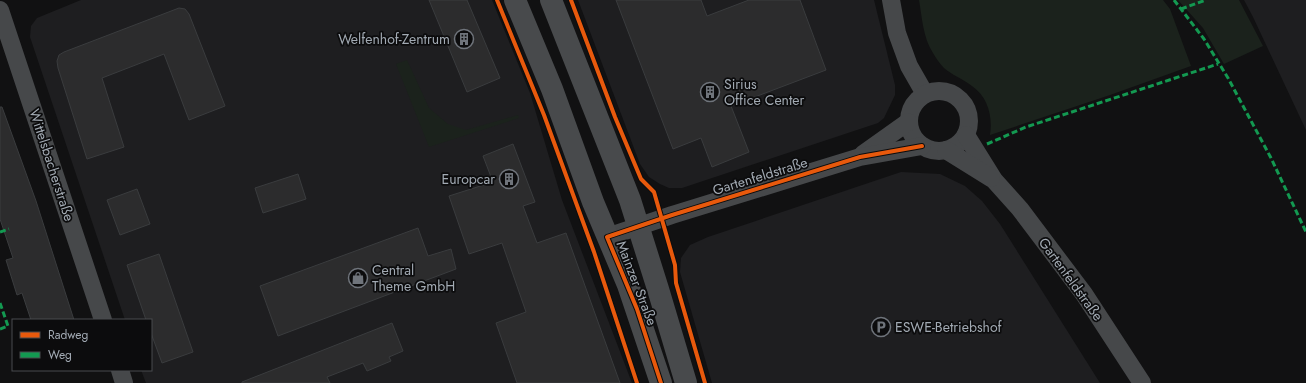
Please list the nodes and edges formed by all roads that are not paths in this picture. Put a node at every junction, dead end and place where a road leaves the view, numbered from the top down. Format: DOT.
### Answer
graph roads {
  1 [pos="12,0"];
  2 [pos="515,0"];
  3 [pos="551,0"];
  4 [pos="891,0"];
  5 [pos="0,5"];
  6 [pos="0,10"];
  7 [pos="925,94"];
  8 [pos="908,122"];
  9 [pos="966,135"];
  10 [pos="922,146"];
  11 [pos="946,150"];
  12 [pos="860,156"];
  13 [pos="994,180"];
  14 [pos="639,226"];
  15 [pos="607,237"];
  16 [pos="103,319"];
  17 [pos="120,371"];
  18 [pos="124,383"];
  19 [pos="661,383"];
  20 [pos="686,383"];
  21 [pos="1142,383"];
  1 -- 5 [label="street"];
  2 -- 15 [label="main road, Mainzer Straße"];
  3 -- 14 [label="main road, Mainzer Straße"];
  4 -- 7 [label="street"];
  6 -- 16 [label="street, Wittelsbacherstraße"];
  7 -- 8 [label="street"];
  7 -- 9 [label="street"];
  8 -- 10 [label="street"];
  8 -- 12 [label="street, Gartenfeldstraße"];
  9 -- 11 [label="street"];
  9 -- 13 [label="street, Gartenfeldstraße"];
  10 -- 11 [label="street"];
  10 -- 12 [label="street, Gartenfeldstraße"];
  11 -- 13 [label="street, Gartenfeldstraße"];
  12 -- 14 [label="street, Gartenfeldstraße"];
  13 -- 21 [label="street, Gartenfeldstraße"];
  14 -- 15 [label="street, Gartenfeldstraße"];
  14 -- 20 [label="main road, Mainzer Straße"];
  15 -- 19 [label="main road, Mainzer Straße"];
  17 -- 18 [label="street"];
}
